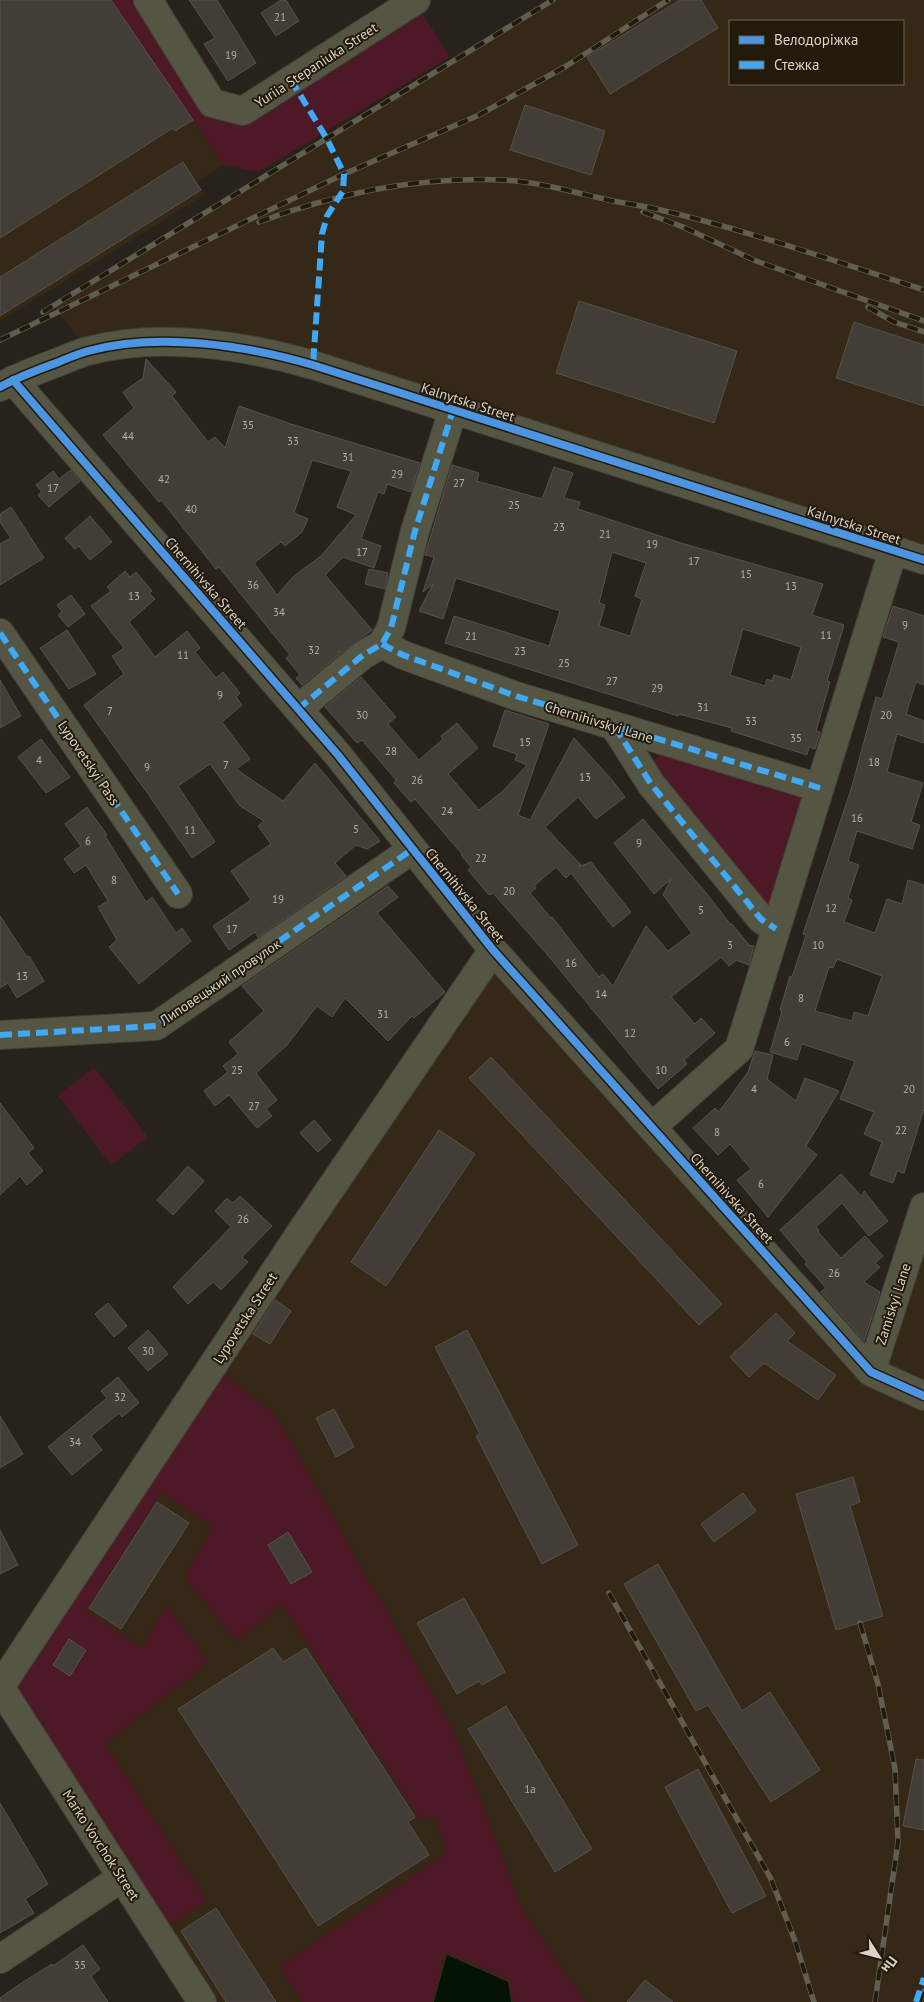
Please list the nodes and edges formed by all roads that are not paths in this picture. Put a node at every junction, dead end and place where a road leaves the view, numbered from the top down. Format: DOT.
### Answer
graph roads {
  1 [pos="148,0"];
  2 [pos="416,0"];
  3 [pos="6,383"];
  4 [pos="453,410"];
  5 [pos="893,551"];
  6 [pos="924,560"];
  7 [pos="0,632"];
  8 [pos="382,644"];
  9 [pos="298,709"];
  10 [pos="615,727"];
  11 [pos="820,788"];
  12 [pos="413,849"];
  13 [pos="178,894"];
  14 [pos="776,930"];
  15 [pos="493,950"];
  16 [pos="0,1035"];
  17 [pos="652,1127"];
  18 [pos="924,1207"];
  19 [pos="871,1372"];
  20 [pos="924,1396"];
  21 [pos="0,1687"];
  22 [pos="121,1878"];
  23 [pos="0,1960"];
  24 [pos="202,2002"];
  1 -- 2 [label="street, Yuriia Stepaniuka Street"];
  3 -- 4 [label="street, Kalnytska Street"];
  3 -- 9 [label="street, Chernihivska Street"];
  4 -- 5 [label="street, Kalnytska Street"];
  4 -- 8 [label="street"];
  5 -- 6 [label="street, Kalnytska Street"];
  5 -- 11 [label="street"];
  7 -- 13 [label="street, Lypovetskyi Pass"];
  8 -- 9 [label="street"];
  8 -- 10 [label="street, Chernihivskyi Lane"];
  9 -- 12 [label="street, Chernihivska Street"];
  10 -- 11 [label="street, Chernihivskyi Lane"];
  10 -- 14 [label="street"];
  11 -- 14 [label="street"];
  12 -- 15 [label="street, Chernihivska Street"];
  12 -- 16 [label="street, Липовецький провулок"];
  14 -- 17 [label="street"];
  15 -- 17 [label="street, Chernihivska Street"];
  15 -- 21 [label="street, Lypovetska Street"];
  17 -- 19 [label="street, Chernihivska Street"];
  18 -- 19 [label="street, Zamiskyi Lane"];
  19 -- 20 [label="street, Chernihivska Street"];
  21 -- 22 [label="street, Marko Vovchok Street"];
  22 -- 23 [label="street"];
  22 -- 24 [label="street, Marko Vovchok Street"];
}
